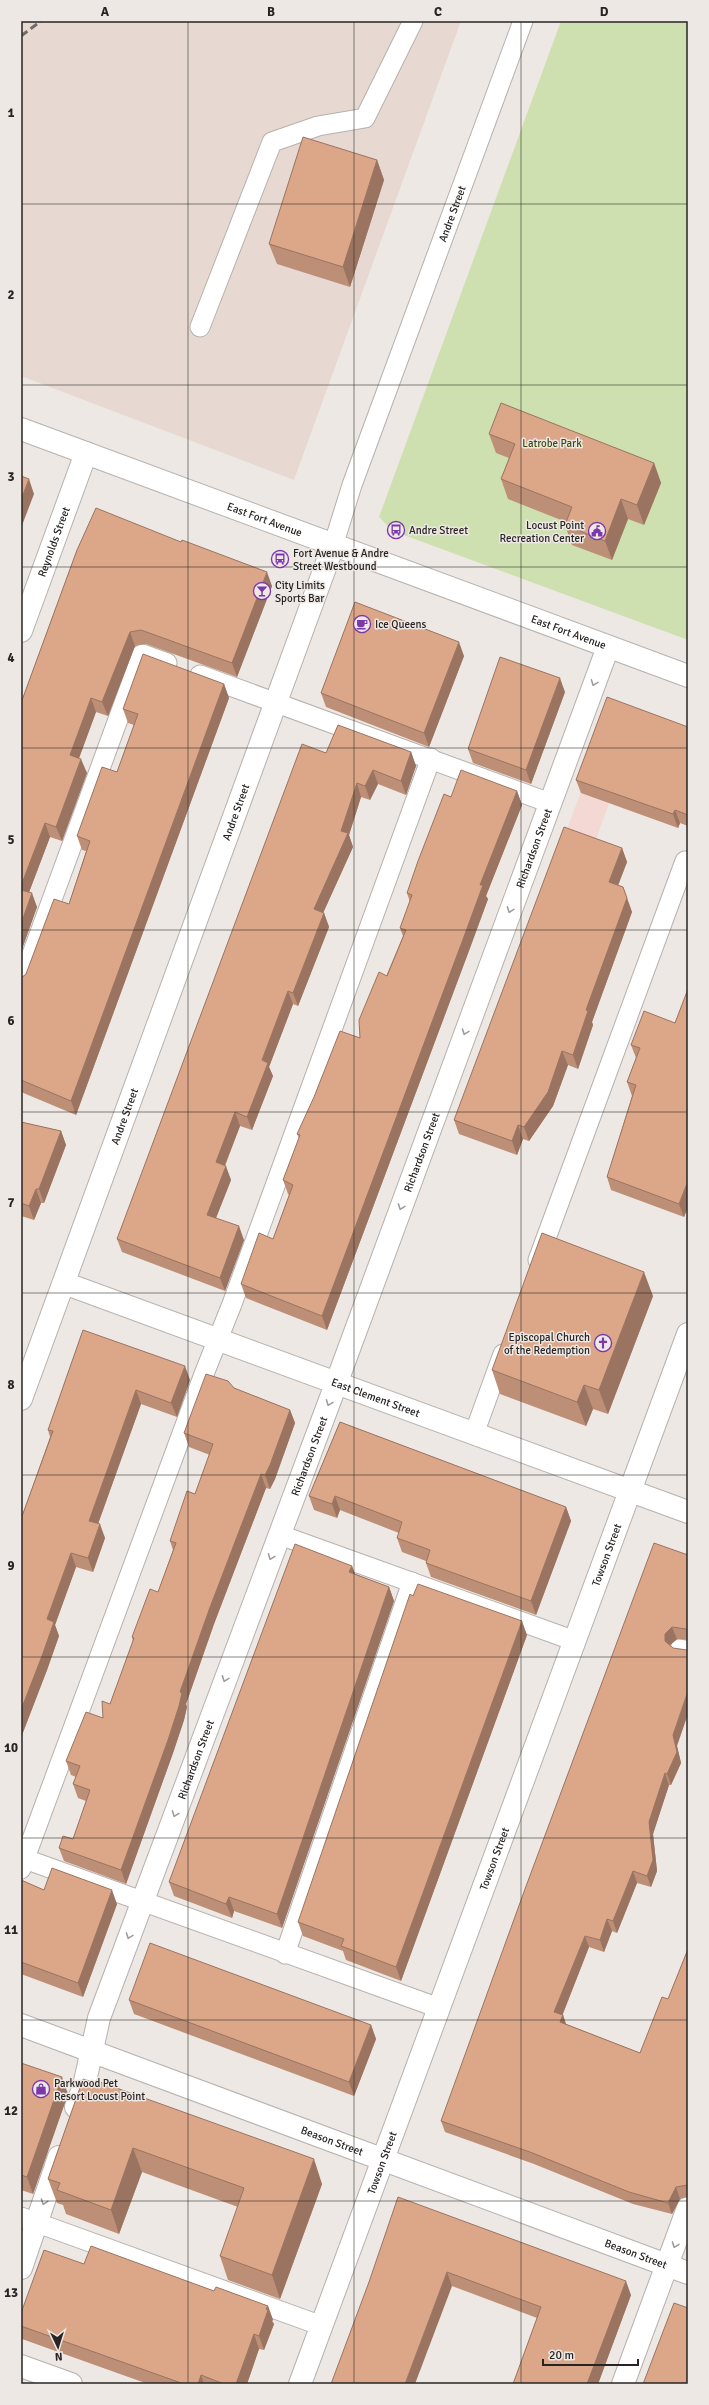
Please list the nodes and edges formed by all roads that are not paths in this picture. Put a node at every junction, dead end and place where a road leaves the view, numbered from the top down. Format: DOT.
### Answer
graph roads {
  1 [pos="413,21"];
  2 [pos="523,21"];
  3 [pos="200,327"];
  4 [pos="21,429"];
  5 [pos="86,453"];
  6 [pos="333,546"];
  7 [pos="21,631"];
  8 [pos="608,647"];
  9 [pos="688,676"];
  10 [pos="276,702"];
  11 [pos="431,758"];
  12 [pos="550,803"];
  13 [pos="688,862"];
  14 [pos="21,984"];
  15 [pos="531,1279"];
  16 [pos="64,1283"];
  17 [pos="688,1334"];
  18 [pos="218,1339"];
  19 [pos="509,1339"];
  20 [pos="336,1384"];
  21 [pos="21,1399"];
  22 [pos="474,1434"];
  23 [pos="630,1491"];
  24 [pos="688,1512"];
  25 [pos="280,1535"];
  26 [pos="412,1582"];
  27 [pos="574,1641"];
  28 [pos="23,1864"];
  29 [pos="142,1902"];
  30 [pos="285,1954"];
  31 [pos="439,2008"];
  32 [pos="21,2026"];
  33 [pos="92,2052"];
  34 [pos="383,2160"];
  35 [pos="688,2208"];
  36 [pos="29,2219"];
  37 [pos="667,2266"];
  38 [pos="21,2268"];
  39 [pos="688,2274"];
  40 [pos="322,2326"];
  41 [pos="21,2366"];
  42 [pos="71,2384"];
  43 [pos="300,2384"];
  44 [pos="623,2384"];
  1 -- 3 [label="lane"];
  2 -- 6 [label="lane, Andre Street"];
  4 -- 5 [label="street, East Fort Avenue"];
  5 -- 6 [label="street, East Fort Avenue"];
  5 -- 7 [label="street, Reynolds Street"];
  6 -- 8 [label="street, East Fort Avenue"];
  6 -- 10 [label="street, Andre Street"];
  8 -- 9 [label="street, East Fort Avenue"];
  8 -- 12 [label="street, Richardson Street, one-way"];
  10 -- 11 [label="lane"];
  10 -- 14 [label="lane"];
  10 -- 16 [label="street, Andre Street"];
  11 -- 12 [label="lane"];
  11 -- 18 [label="lane"];
  12 -- 20 [label="street, Richardson Street, one-way"];
  13 -- 15 [label="lane"];
  16 -- 18 [label="street, East Clement Street"];
  16 -- 21 [label="street, Andre Street"];
  17 -- 23 [label="street, Towson Street"];
  18 -- 20 [label="street, East Clement Street"];
  18 -- 28 [label="lane"];
  19 -- 22 [label="lane"];
  20 -- 22 [label="street, East Clement Street"];
  20 -- 25 [label="street, Richardson Street, one-way"];
  22 -- 23 [label="street, East Clement Street"];
  23 -- 24 [label="street, East Clement Street"];
  23 -- 27 [label="street, Towson Street"];
  25 -- 26 [label="lane"];
  25 -- 29 [label="street, Richardson Street, one-way"];
  26 -- 27 [label="lane"];
  26 -- 30 [label="lane"];
  27 -- 31 [label="street, Towson Street"];
  28 -- 29 [label="lane"];
  29 -- 30 [label="lane"];
  29 -- 33 [label="street, Richardson Street, one-way"];
  30 -- 31 [label="lane"];
  31 -- 34 [label="street, Towson Street"];
  32 -- 33 [label="street, Beason Street"];
  33 -- 34 [label="street, Beason Street"];
  33 -- 36 [label="street, Richardson Street, one-way"];
  34 -- 37 [label="street, Beason Street"];
  34 -- 40 [label="street, Towson Street"];
  35 -- 37 [label="street, one-way"];
  36 -- 38 [label="street, Richardson Street"];
  36 -- 40 [label="lane"];
  37 -- 39 [label="street, Beason Street"];
  37 -- 44 [label="street"];
  40 -- 43 [label="street, Towson Street"];
  41 -- 42 [label="street"];
}
